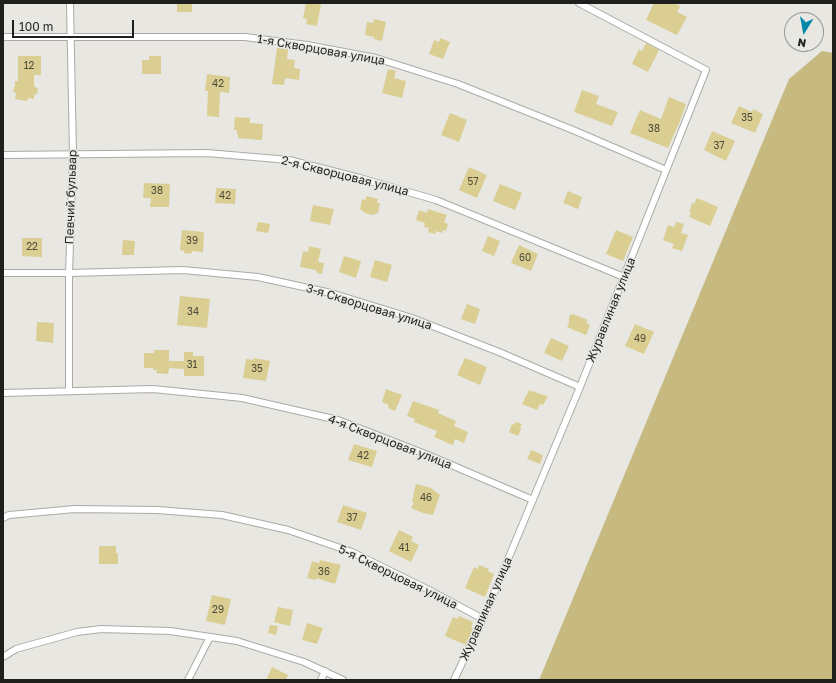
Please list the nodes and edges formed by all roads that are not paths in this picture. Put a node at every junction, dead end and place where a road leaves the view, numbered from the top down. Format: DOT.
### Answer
graph roads {
  1 [pos="70,3"];
  2 [pos="579,3"];
  3 [pos="3,37"];
  4 [pos="70,38"];
  5 [pos="3,155"];
  6 [pos="73,155"];
  7 [pos="666,170"];
  8 [pos="3,273"];
  9 [pos="69,273"];
  10 [pos="624,278"];
  11 [pos="580,387"];
  12 [pos="69,391"];
  13 [pos="3,393"];
  14 [pos="533,500"];
  15 [pos="3,518"];
  16 [pos="483,619"];
  17 [pos="210,637"];
  18 [pos="3,657"];
  19 [pos="325,671"];
  20 [pos="188,680"];
  21 [pos="321,680"];
  22 [pos="343,680"];
  23 [pos="454,680"];
  1 -- 4 [label="street, Певчий бульвар"];
  2 -- 7 [label="street, Журавлиная улица"];
  3 -- 4 [label="street, 1-я Скворцовая улица"];
  4 -- 6 [label="street, Певчий бульвар"];
  4 -- 7 [label="street, 1-я Скворцовая улица"];
  5 -- 6 [label="street, 2-я Скворцовая улица"];
  6 -- 9 [label="street, Певчий бульвар"];
  6 -- 10 [label="street, 2-я Скворцовая улица"];
  7 -- 10 [label="street, Журавлиная улица"];
  8 -- 9 [label="street, 3-я Скворцовая улица"];
  9 -- 11 [label="street, 3-я Скворцовая улица"];
  9 -- 12 [label="street, Певчий бульвар"];
  10 -- 11 [label="street, Журавлиная улица"];
  11 -- 14 [label="street, Журавлиная улица"];
  12 -- 13 [label="street, 4-я Скворцовая улица"];
  12 -- 14 [label="street, 4-я Скворцовая улица"];
  14 -- 16 [label="street, Журавлиная улица"];
  15 -- 16 [label="street, 5-я Скворцовая улица"];
  16 -- 23 [label="street, Журавлиная улица"];
  17 -- 18 [label="street"];
  17 -- 19 [label="street"];
  17 -- 20 [label="street"];
  19 -- 21 [label="street"];
  19 -- 22 [label="street"];
}
